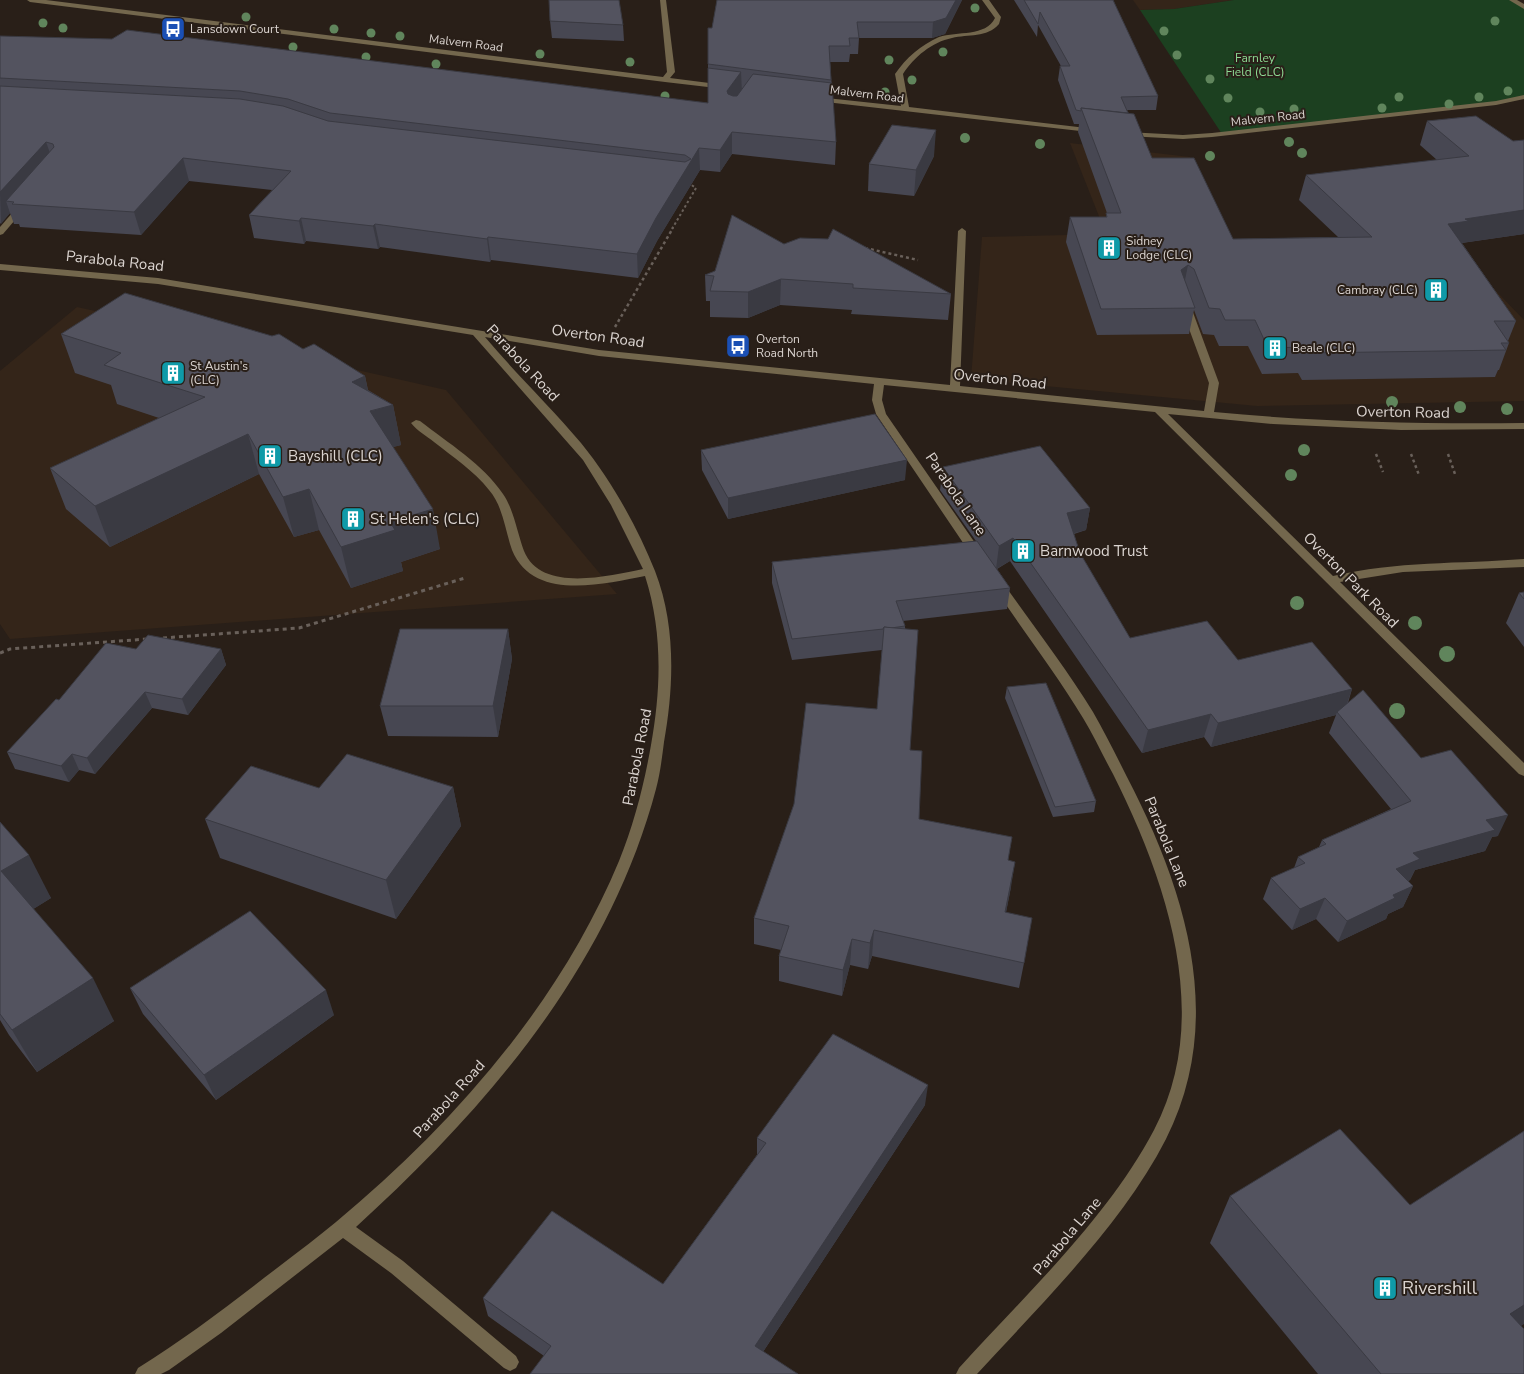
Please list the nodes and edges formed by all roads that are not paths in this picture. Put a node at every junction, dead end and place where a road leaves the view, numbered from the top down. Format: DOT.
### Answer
graph roads {
  1 [pos="30,0"];
  2 [pos="663,0"];
  3 [pos="985,0"];
  4 [pos="1512,0"];
  5 [pos="1524,7"];
  6 [pos="665,80"];
  7 [pos="731,88"];
  8 [pos="1524,97"];
  9 [pos="813,98"];
  10 [pos="906,110"];
  11 [pos="1104,132"];
  12 [pos="1123,134"];
  13 [pos="31,196"];
  14 [pos="0,232"];
  15 [pos="962,232"];
  16 [pos="0,267"];
  17 [pos="1182,296"];
  18 [pos="476,333"];
  19 [pos="879,382"];
  20 [pos="955,389"];
  21 [pos="1158,410"];
  22 [pos="1208,415"];
  23 [pos="416,423"];
  24 [pos="1524,426"];
  25 [pos="1524,563"];
  26 [pos="649,572"];
  27 [pos="1331,580"];
  28 [pos="1524,771"];
  29 [pos="343,1228"];
  30 [pos="510,1362"];
  31 [pos="144,1374"];
  32 [pos="965,1374"];
  1 -- 6 [label="street, Malvern Road"];
  2 -- 6 [label="street"];
  3 -- 10 [label="street"];
  4 -- 5 [label="street"];
  6 -- 7 [label="street, Malvern Road"];
  8 -- 12 [label="street, Malvern Road"];
  9 -- 10 [label="street, Malvern Road"];
  10 -- 11 [label="street, Malvern Road"];
  13 -- 14 [label="street"];
  15 -- 20 [label="street"];
  16 -- 18 [label="street, Parabola Road"];
  17 -- 22 [label="street"];
  18 -- 19 [label="street, Overton Road"];
  18 -- 26 [label="street, Parabola Road"];
  19 -- 20 [label="street, Overton Road"];
  19 -- 32 [label="street, Parabola Lane"];
  20 -- 21 [label="street, Overton Road"];
  21 -- 22 [label="street, Overton Road"];
  21 -- 27 [label="street, Overton Park Road"];
  22 -- 24 [label="street, Overton Road"];
  23 -- 26 [label="street"];
  25 -- 27 [label="street"];
  26 -- 29 [label="street, Parabola Road"];
  27 -- 28 [label="street, Overton Park Road"];
  29 -- 30 [label="street"];
  29 -- 31 [label="street, Parabola Road"];
}
